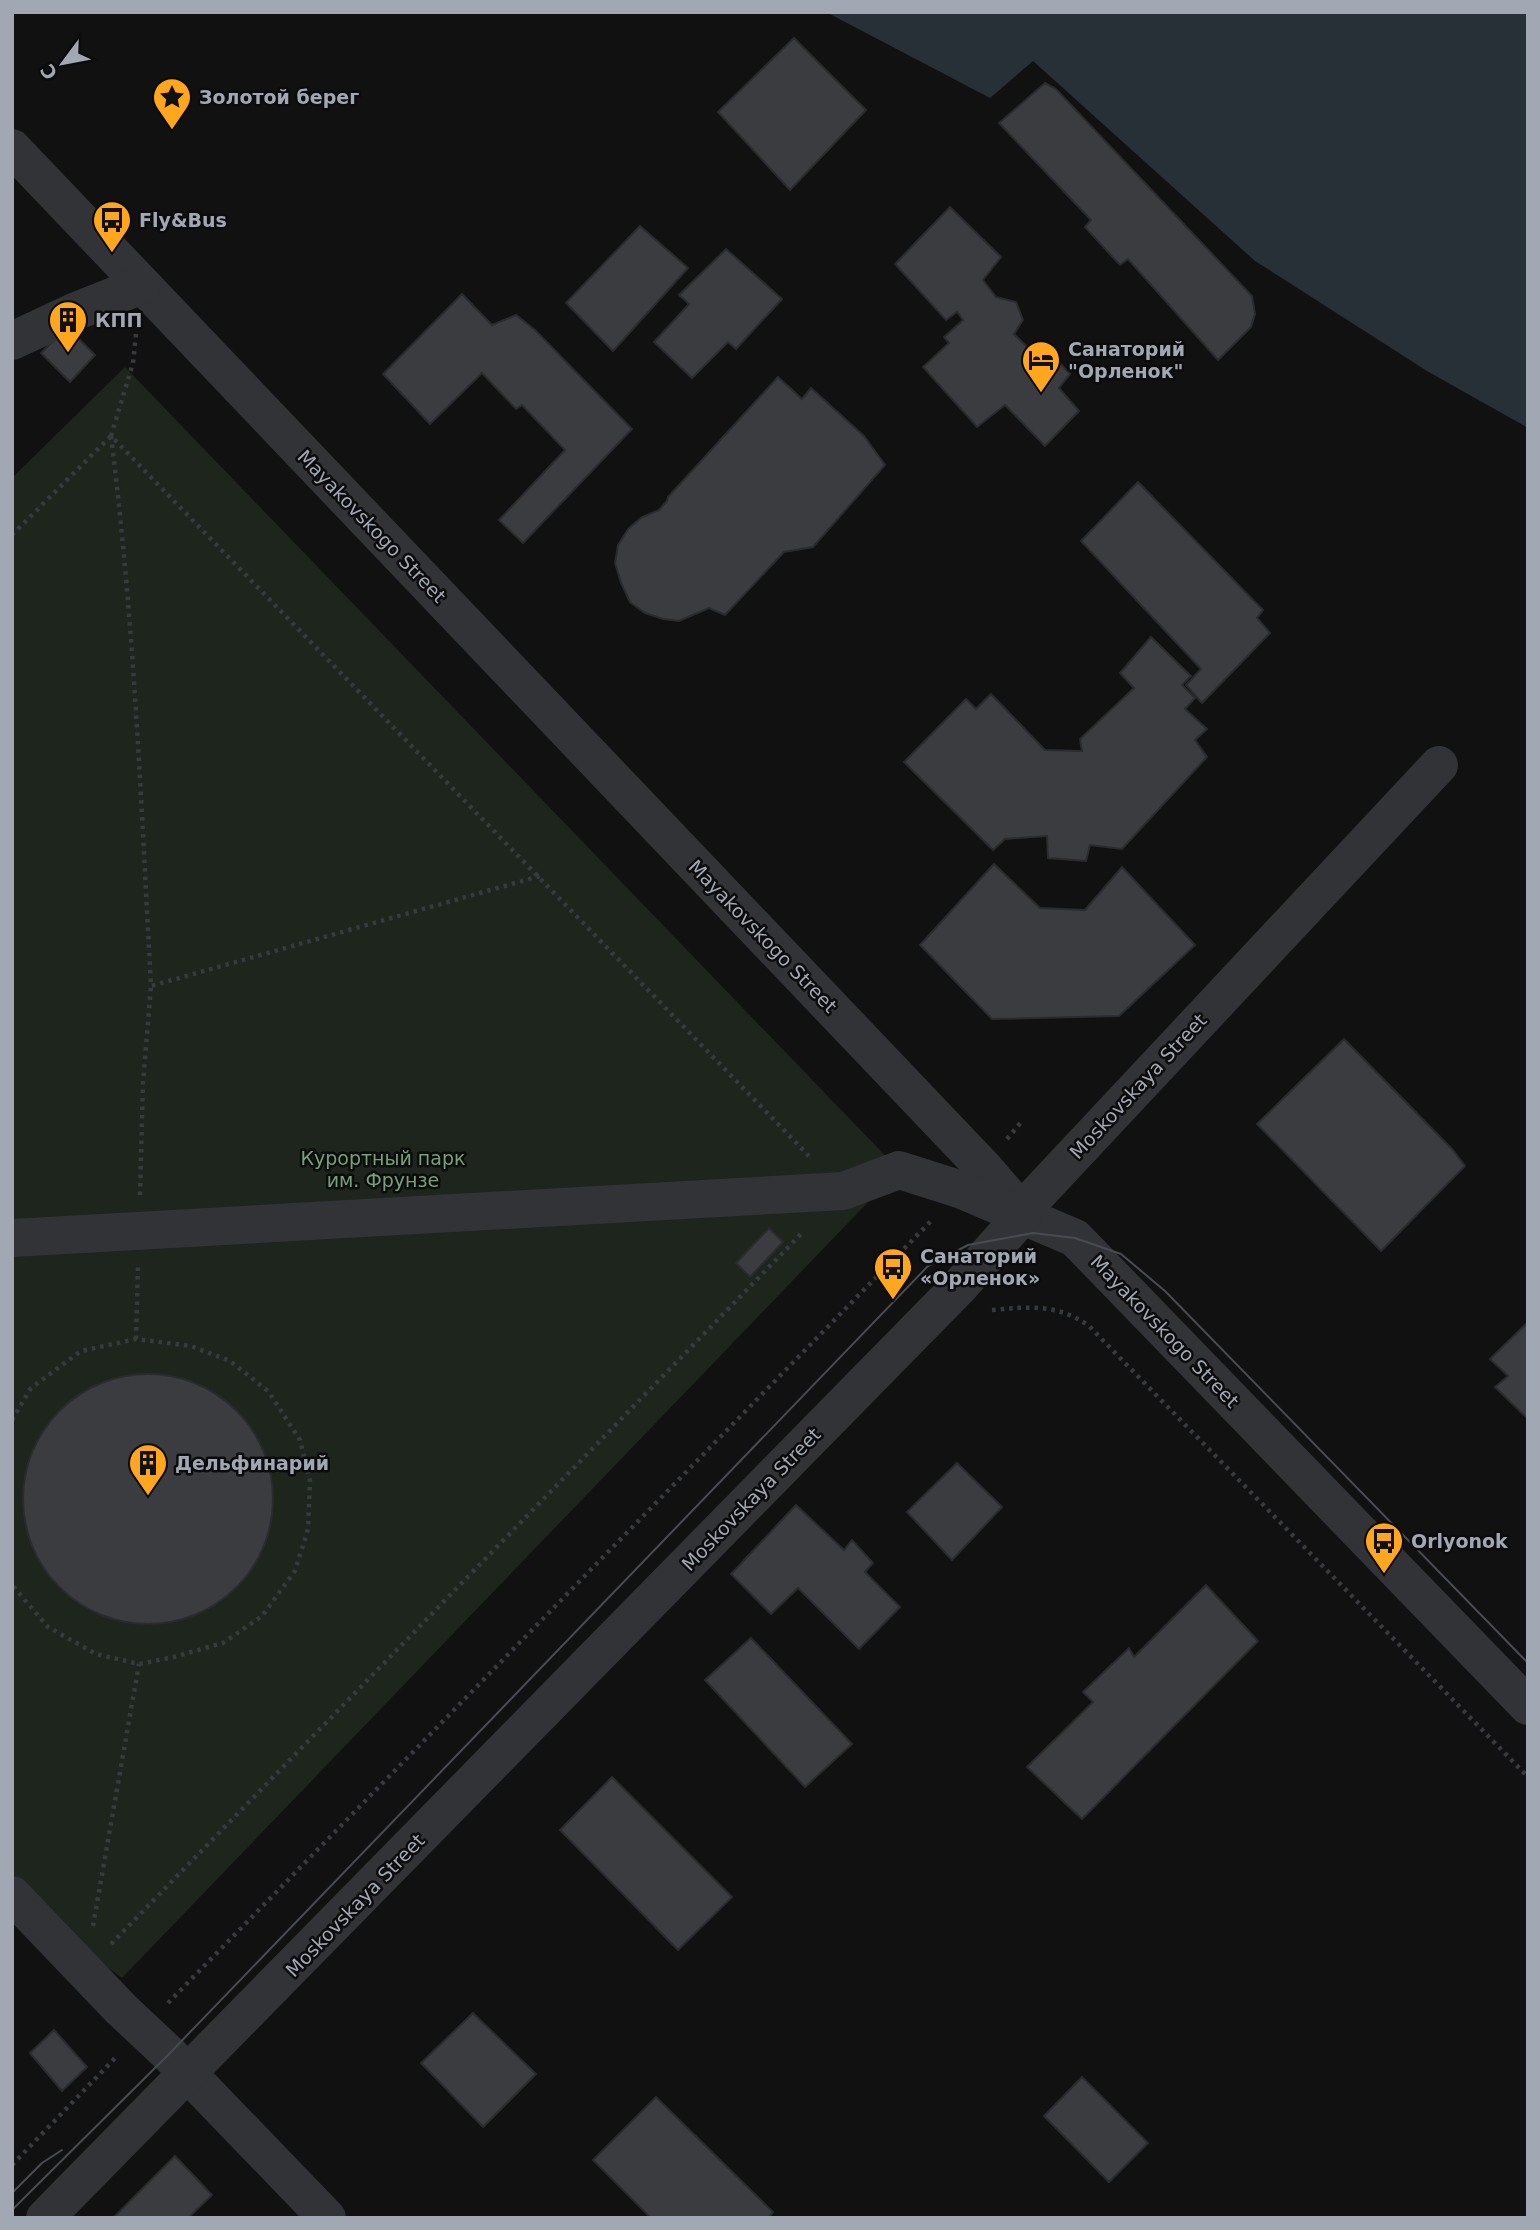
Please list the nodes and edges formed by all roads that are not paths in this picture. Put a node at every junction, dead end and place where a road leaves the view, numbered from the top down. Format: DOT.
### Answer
graph roads {
  1 [pos="12,148"];
  2 [pos="142,285"];
  3 [pos="12,341"];
  4 [pos="1439,765"];
  5 [pos="972,1178"];
  6 [pos="1024,1214"];
  7 [pos="12,1238"];
  8 [pos="1528,1706"];
  9 [pos="12,1895"];
  10 [pos="188,2074"];
  11 [pos="45,2218"];
  12 [pos="327,2218"];
  1 -- 2 [label="street, Mayakovskogo Street"];
  2 -- 3 [label="street"];
  2 -- 5 [label="street, Mayakovskogo Street"];
  4 -- 6 [label="street, Moskovskaya Street"];
  5 -- 6 [label="street, Mayakovskogo Street"];
  5 -- 7 [label="street"];
  6 -- 8 [label="street, Mayakovskogo Street"];
  6 -- 10 [label="street, Moskovskaya Street"];
  9 -- 10 [label="street"];
  10 -- 11 [label="street, Moskovskaya Street"];
  10 -- 12 [label="street"];
}
